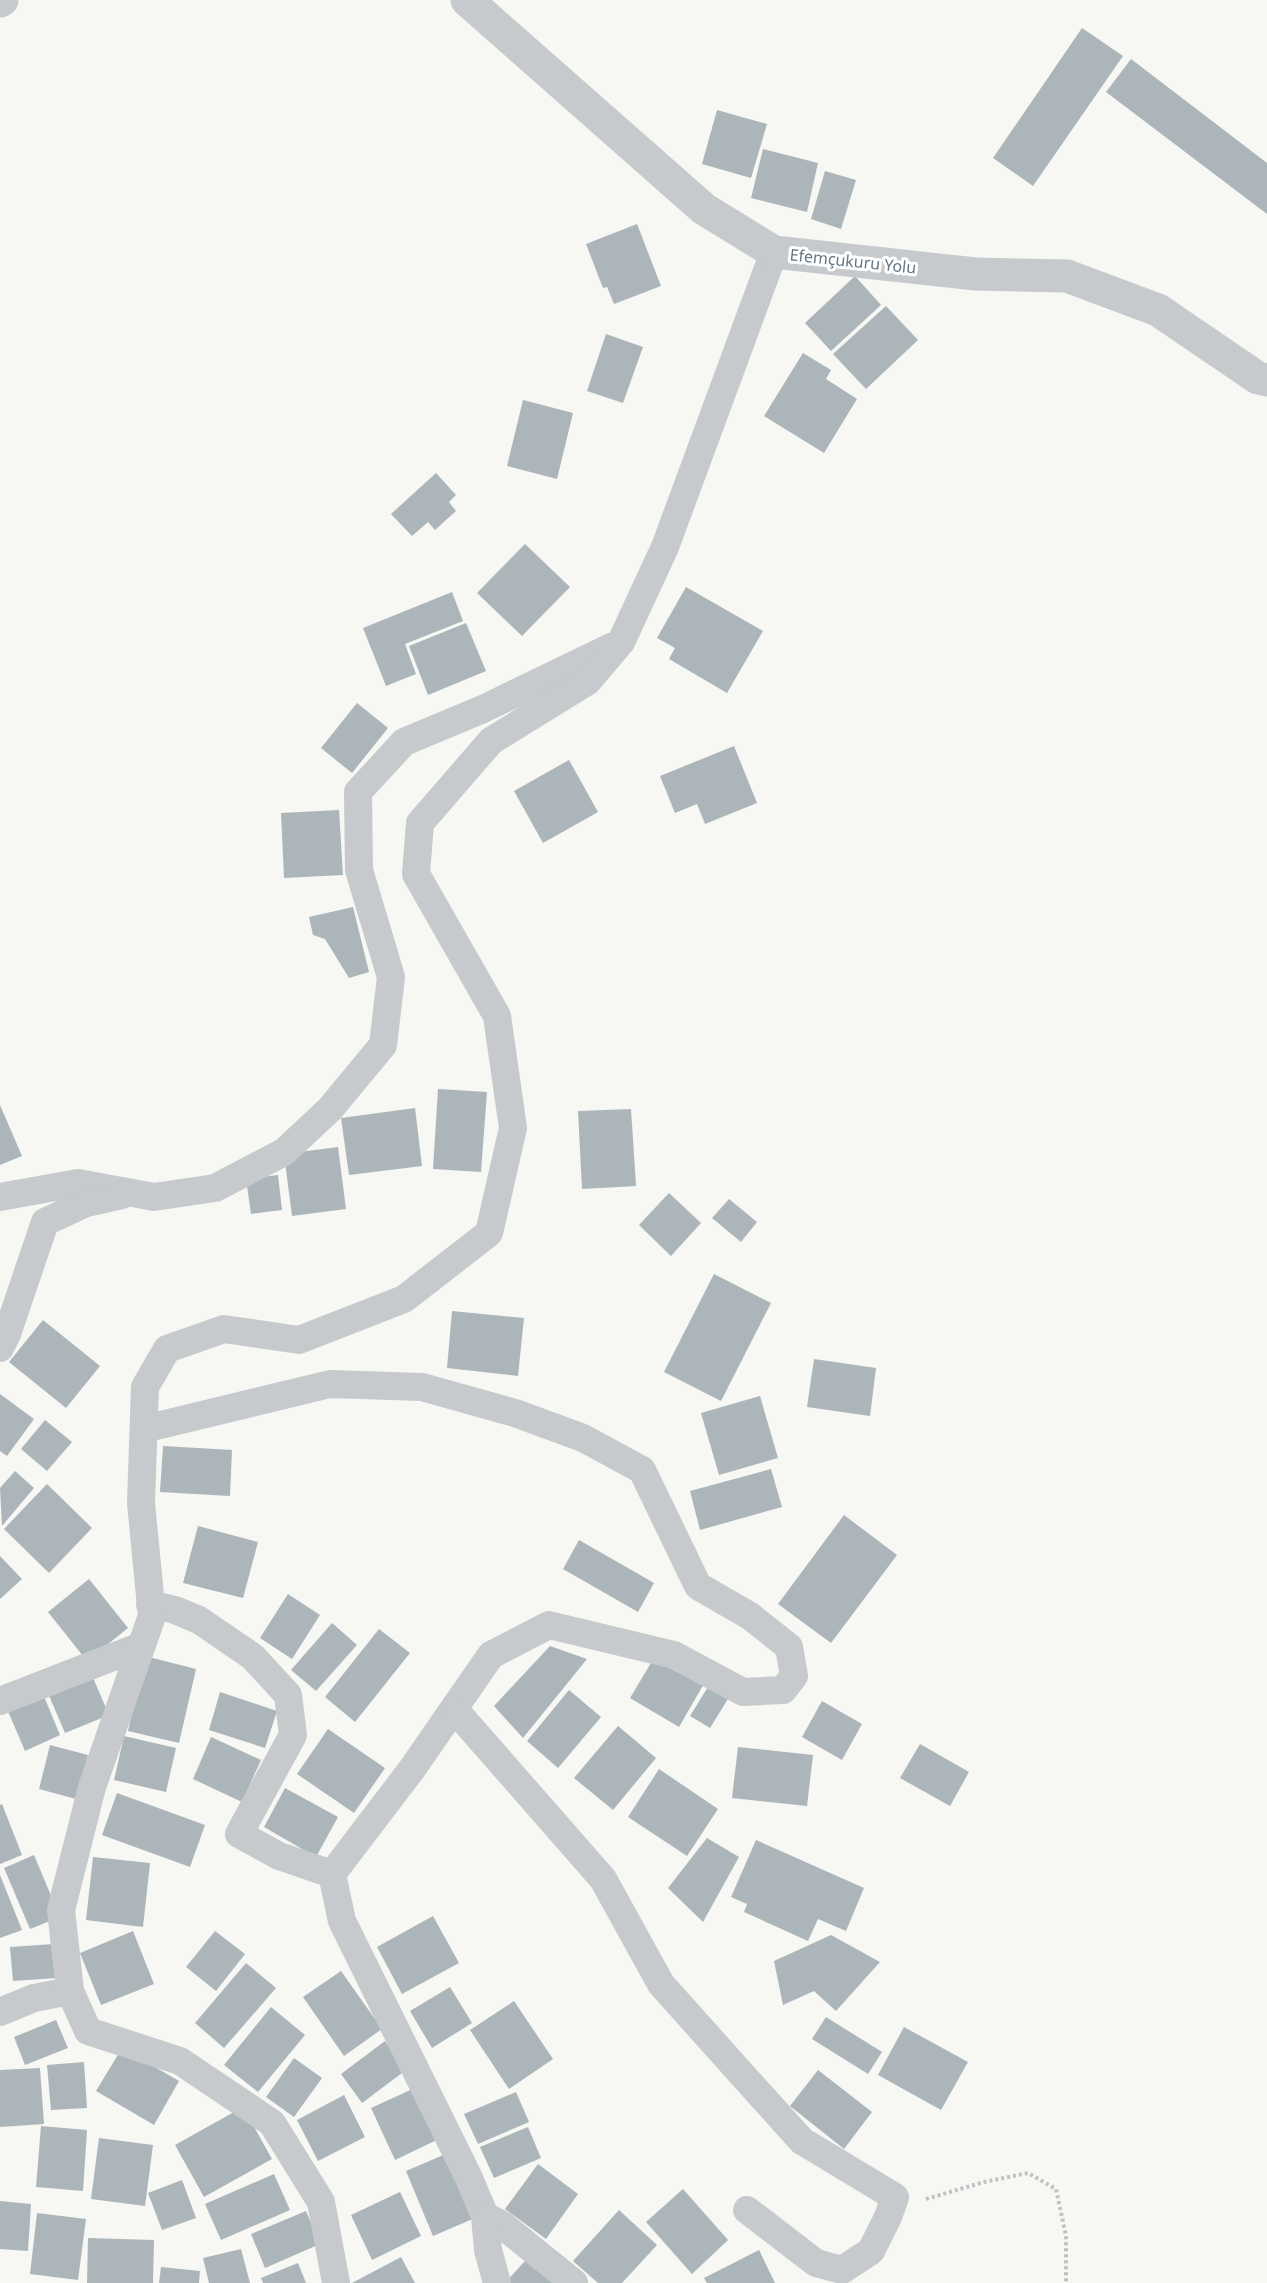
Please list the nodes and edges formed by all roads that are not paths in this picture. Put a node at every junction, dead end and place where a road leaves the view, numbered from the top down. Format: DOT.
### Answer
graph roads {
  1 [pos="467,0"];
  2 [pos="774,252"];
  3 [pos="1267,380"];
  4 [pos="621,642"];
  5 [pos="132,1193"];
  6 [pos="0,1197"];
  7 [pos="0,1348"];
  8 [pos="144,1429"];
  9 [pos="150,1604"];
  10 [pos="141,1646"];
  11 [pos="0,1701"];
  12 [pos="455,1710"];
  13 [pos="332,1874"];
  14 [pos="70,1991"];
  15 [pos="0,2012"];
  16 [pos="747,2210"];
  17 [pos="485,2216"];
  18 [pos="336,2283"];
  19 [pos="497,2283"];
  20 [pos="574,2283"];
  1 -- 2 [label="street, Efemçukuru Yolu"];
  2 -- 3 [label="street, Efemçukuru Yolu"];
  2 -- 4 [label="street"];
  4 -- 5 [label="street"];
  4 -- 8 [label="street"];
  5 -- 6 [label="street"];
  5 -- 7 [label="street"];
  8 -- 9 [label="street"];
  8 -- 12 [label="street"];
  9 -- 10 [label="street"];
  9 -- 13 [label="street"];
  10 -- 11 [label="street"];
  10 -- 14 [label="street"];
  12 -- 13 [label="street"];
  12 -- 16 [label="street"];
  13 -- 17 [label="street"];
  14 -- 15 [label="street"];
  14 -- 18 [label="street"];
  17 -- 19 [label="street"];
  17 -- 20 [label="street"];
}
